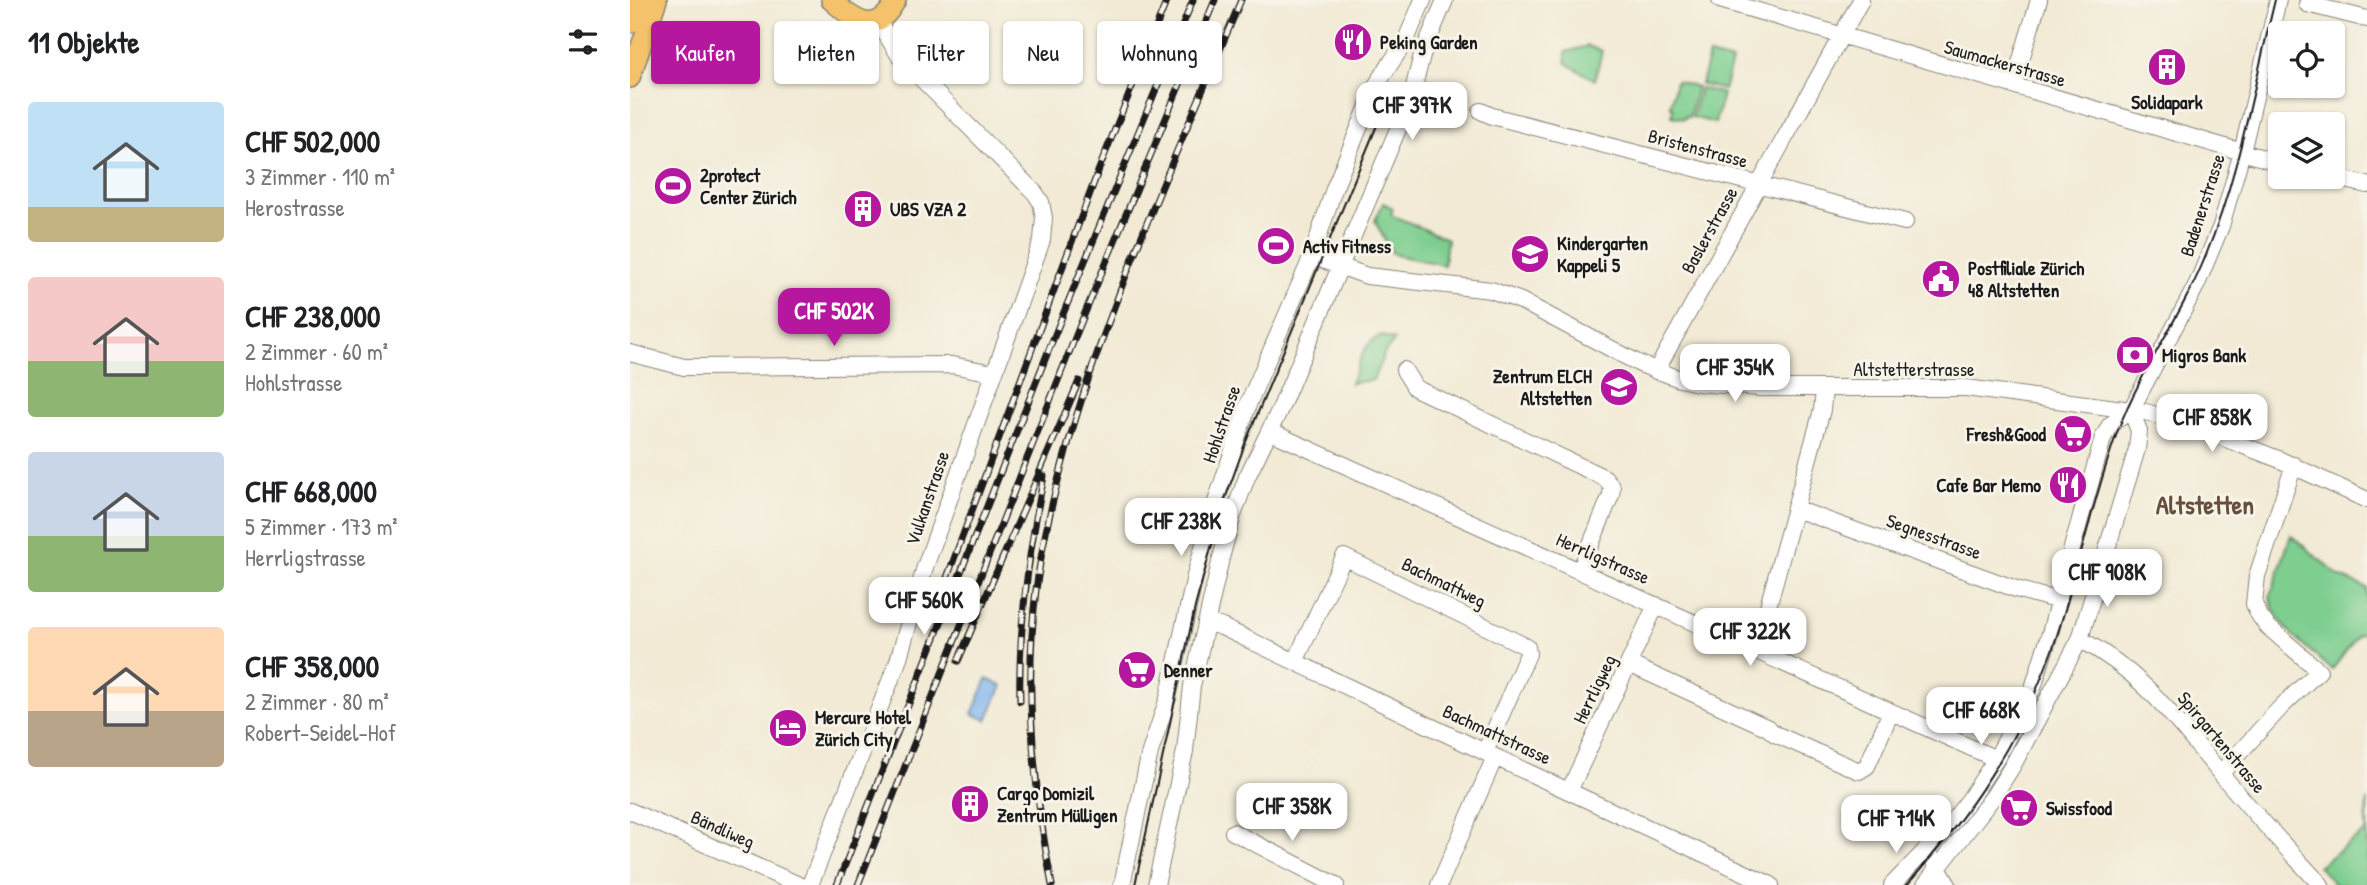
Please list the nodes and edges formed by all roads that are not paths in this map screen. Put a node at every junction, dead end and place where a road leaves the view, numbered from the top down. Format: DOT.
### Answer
graph roads {
  1 [pos="638,0"];
  2 [pos="657,0"];
  3 [pos="831,0"];
  4 [pos="896,0"];
  5 [pos="1423,0"];
  6 [pos="1445,0"];
  7 [pos="1720,0"];
  8 [pos="1861,0"];
  9 [pos="2039,0"];
  10 [pos="2278,0"];
  11 [pos="2307,4"];
  12 [pos="2367,19"];
  13 [pos="630,21"];
  14 [pos="857,21"];
  15 [pos="878,21"];
  16 [pos="879,23"];
  17 [pos="1841,36"];
  18 [pos="630,78"];
  19 [pos="2013,86"];
  20 [pos="1481,111"];
  21 [pos="2242,152"];
  22 [pos="2268,160"];
  23 [pos="2345,180"];
  24 [pos="1758,185"];
  25 [pos="2367,185"];
  26 [pos="1905,222"];
  27 [pos="1312,256"];
  28 [pos="1338,267"];
  29 [pos="630,354"];
  30 [pos="1404,370"];
  31 [pos="1656,371"];
  32 [pos="993,373"];
  33 [pos="1824,389"];
  34 [pos="2131,410"];
  35 [pos="1269,431"];
  36 [pos="2294,466"];
  37 [pos="2367,500"];
  38 [pos="1796,509"];
  39 [pos="1580,570"];
  40 [pos="2059,601"];
  41 [pos="1656,605"];
  42 [pos="1206,622"];
  43 [pos="2080,639"];
  44 [pos="1756,650"];
  45 [pos="1294,662"];
  46 [pos="1629,664"];
  47 [pos="1891,714"];
  48 [pos="1490,755"];
  49 [pos="1996,760"];
  50 [pos="2221,773"];
  51 [pos="1569,791"];
  52 [pos="630,811"];
  53 [pos="1233,832"];
  54 [pos="1925,850"];
  55 [pos="1940,868"];
  56 [pos="799,885"];
  57 [pos="810,885"];
  58 [pos="1122,885"];
  59 [pos="1156,885"];
  60 [pos="1336,885"];
  61 [pos="1439,885"];
  62 [pos="1771,885"];
  63 [pos="1892,885"];
  64 [pos="1925,885"];
  65 [pos="1948,885"];
  66 [pos="2321,885"];
  1 -- 13 [label="highway"];
  2 -- 18 [label="main road"];
  3 -- 14 [label="main road"];
  4 -- 15 [label="main road"];
  5 -- 27 [label="street, Hohlstrasse"];
  6 -- 28 [label="street"];
  7 -- 17 [label="street, Saumackerstrasse"];
  8 -- 17 [label="street, Baslerstrasse"];
  9 -- 19 [label="street"];
  10 -- 21 [label="street, Badenerstrasse"];
  11 -- 12 [label="street"];
  16 -- 32 [label="street, Vulkanstrasse"];
  17 -- 19 [label="street, Saumackerstrasse"];
  17 -- 24 [label="street, Baslerstrasse"];
  19 -- 21 [label="street, Saumackerstrasse"];
  20 -- 24 [label="street, Bristenstrasse"];
  21 -- 22 [label="street, Saumackerstrasse"];
  21 -- 34 [label="street, Badenerstrasse"];
  23 -- 25 [label="street"];
  24 -- 26 [label="street, Bristenstrasse"];
  24 -- 31 [label="street, Baslerstrasse"];
  27 -- 28 [label="street, Altstetterstrasse"];
  27 -- 58 [label="street, Hohlstrasse"];
  28 -- 31 [label="street, Altstetterstrasse"];
  28 -- 35 [label="street"];
  29 -- 32 [label="street"];
  30 -- 39 [label="street"];
  31 -- 33 [label="street, Altstetterstrasse"];
  32 -- 57 [label="street, Vulkanstrasse"];
  33 -- 34 [label="street, Altstetterstrasse"];
  33 -- 38 [label="street"];
  34 -- 36 [label="street, Altstetterstrasse"];
  34 -- 40 [label="street, Badenerstrasse"];
  34 -- 43 [label="street"];
  35 -- 39 [label="street, Herrligstrasse"];
  35 -- 42 [label="street"];
  36 -- 37 [label="street, Altstetterstrasse"];
  36 -- 50 [label="street"];
  38 -- 40 [label="street, Segnesstrasse"];
  38 -- 44 [label="street"];
  39 -- 41 [label="street, Herrligstrasse"];
  40 -- 49 [label="street, Badenerstrasse"];
  41 -- 44 [label="street, Herrligstrasse"];
  41 -- 46 [label="street, Herrligweg"];
  42 -- 45 [label="street, Bachmattstrasse"];
  42 -- 59 [label="street"];
  43 -- 50 [label="street, Spirgartenstrasse"];
  43 -- 55 [label="street"];
  44 -- 47 [label="street, Herrligstrasse"];
  45 -- 48 [label="street, Bachmattstrasse"];
  45 -- 48 [label="street, Bachmattweg"];
  46 -- 47 [label="street"];
  46 -- 51 [label="street, Herrligweg"];
  47 -- 49 [label="street, Herrligstrasse"];
  48 -- 51 [label="street, Bachmattstrasse"];
  48 -- 61 [label="street"];
  49 -- 54 [label="street, Badenerstrasse"];
  50 -- 66 [label="street, Spirgartenstrasse"];
  51 -- 62 [label="street, Bachmattstrasse"];
  52 -- 56 [label="street, Bändliweg"];
  53 -- 60 [label="street"];
  54 -- 55 [label="street"];
  54 -- 63 [label="street, Badenerstrasse"];
  55 -- 64 [label="street"];
  55 -- 65 [label="street"];
}
